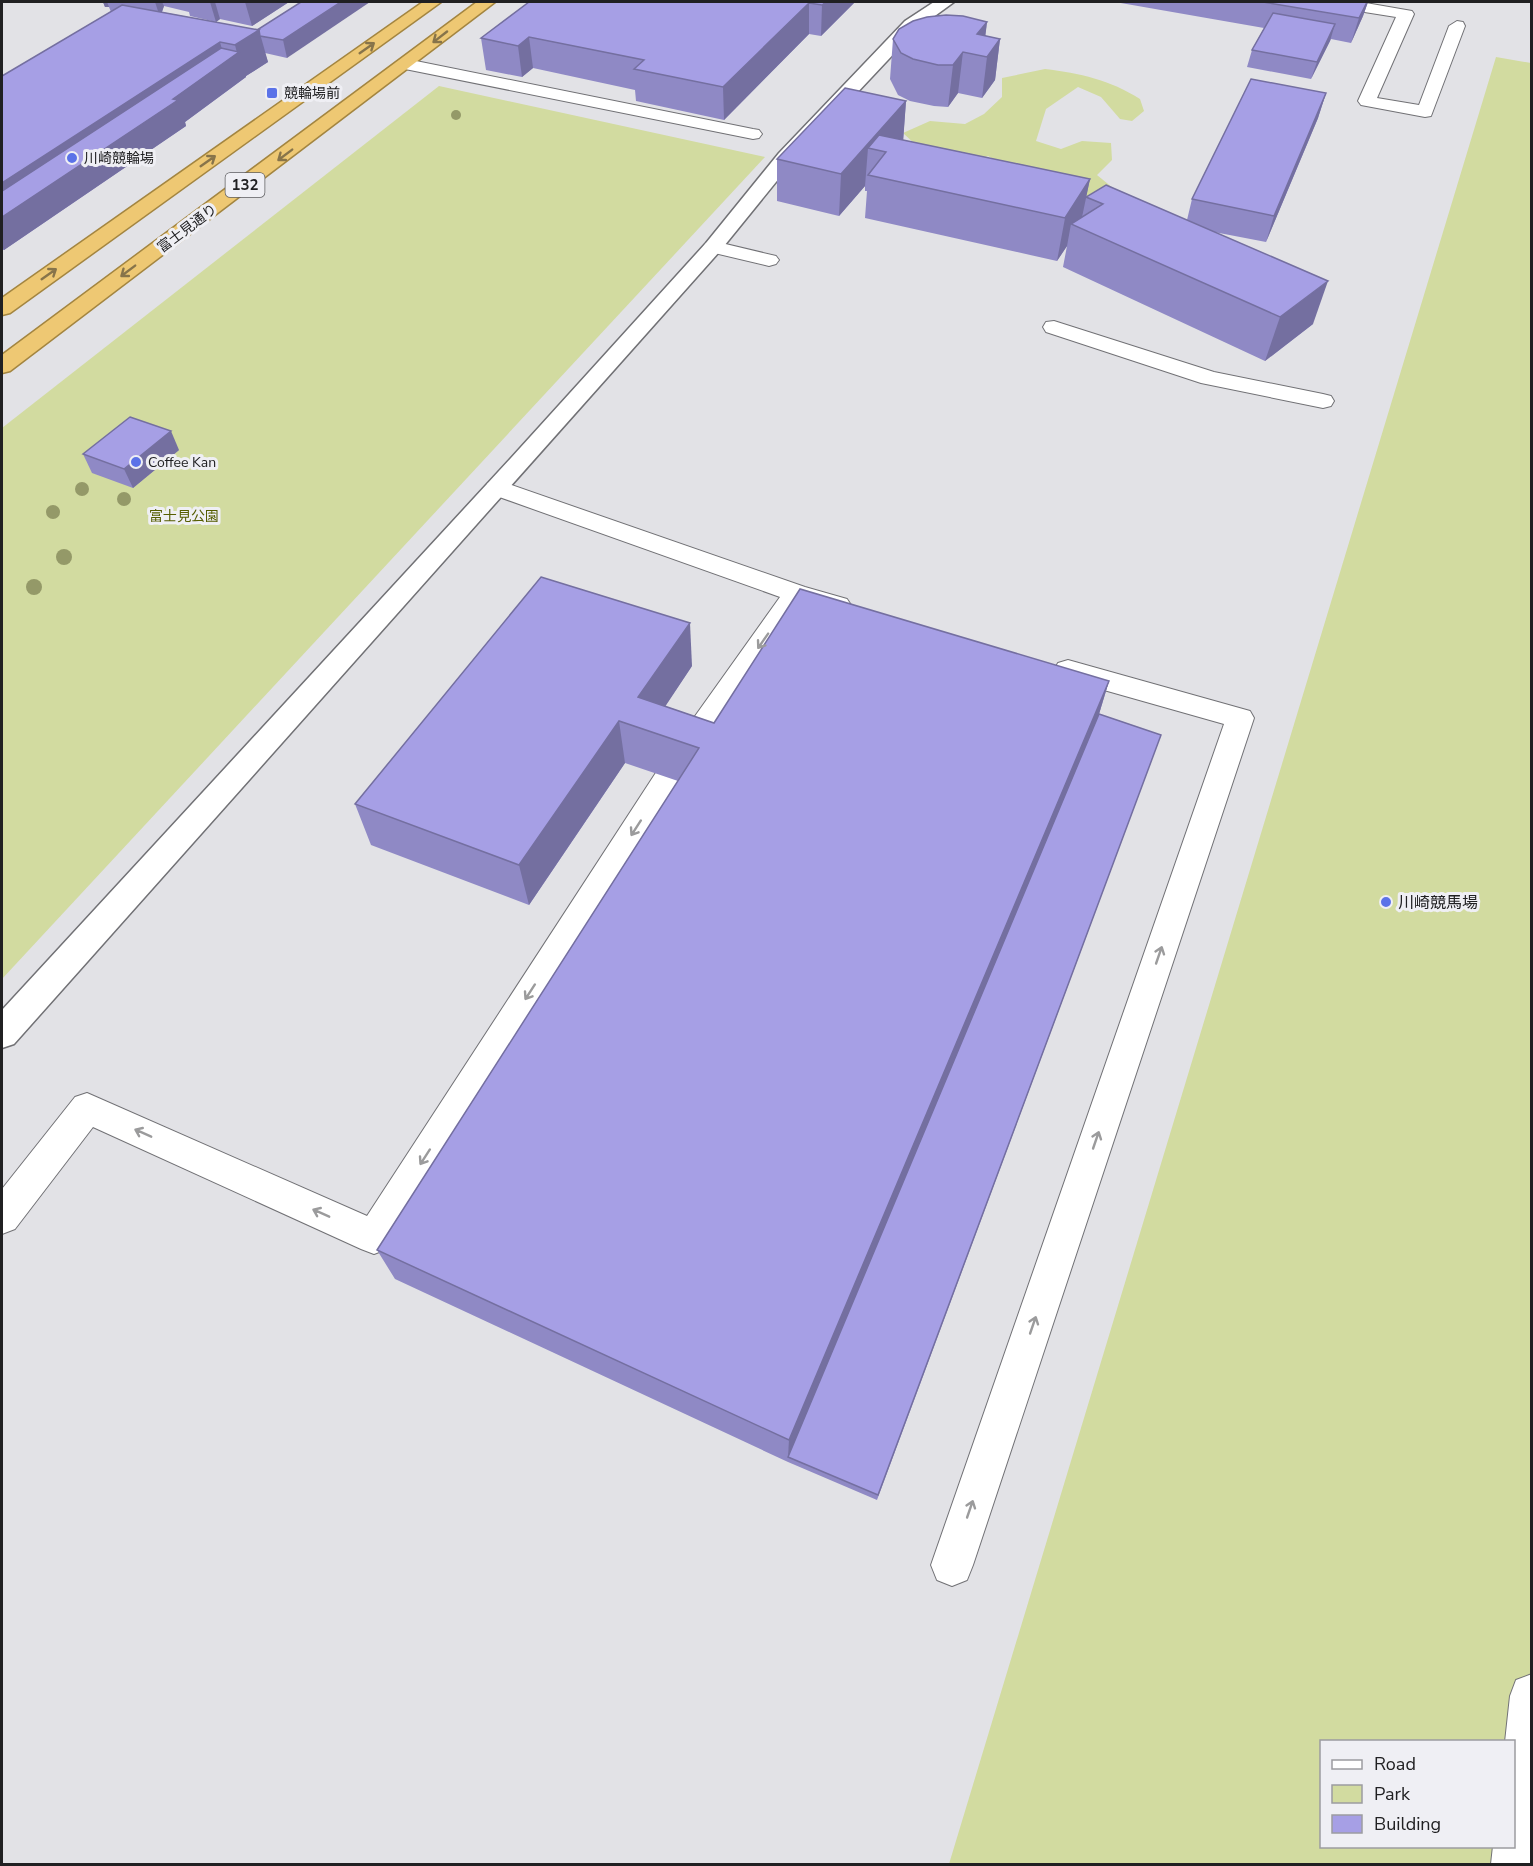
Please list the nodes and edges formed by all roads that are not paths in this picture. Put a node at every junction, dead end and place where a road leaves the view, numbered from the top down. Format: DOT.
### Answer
graph roads {
  1 [pos="433,2"];
  2 [pos="487,2"];
  3 [pos="946,2"];
  4 [pos="1333,2"];
  5 [pos="1457,26"];
  6 [pos="406,64"];
  7 [pos="753,134"];
  8 [pos="713,247"];
  9 [pos="769,261"];
  10 [pos="2,308"];
  11 [pos="1054,327"];
  12 [pos="2,366"];
  13 [pos="1323,401"];
  14 [pos="497,488"];
  15 [pos="796,594"];
  16 [pos="864,613"];
  17 [pos="1035,660"];
  18 [pos="2,1033"];
  19 [pos="2,1217"];
  20 [pos="952,1564"];
  21 [pos="1532,1696"];
  22 [pos="1514,1864"];
  10 -- 1 [label="highway, 132, one-way"];
  2 -- 6 [label="highway, 富士見通り / 132, one-way"];
  3 -- 8 [label="street"];
  4 -- 5 [label="lane"];
  6 -- 7 [label="lane"];
  6 -- 12 [label="highway, 富士見通り / 132, one-way"];
  8 -- 9 [label="lane"];
  8 -- 14 [label="street"];
  11 -- 13 [label="lane"];
  14 -- 15 [label="lane"];
  14 -- 18 [label="street"];
  15 -- 16 [label="lane"];
  15 -- 19 [label="lane, one-way"];
  20 -- 17 [label="lane, one-way"];
  21 -- 22 [label="lane"];
}
